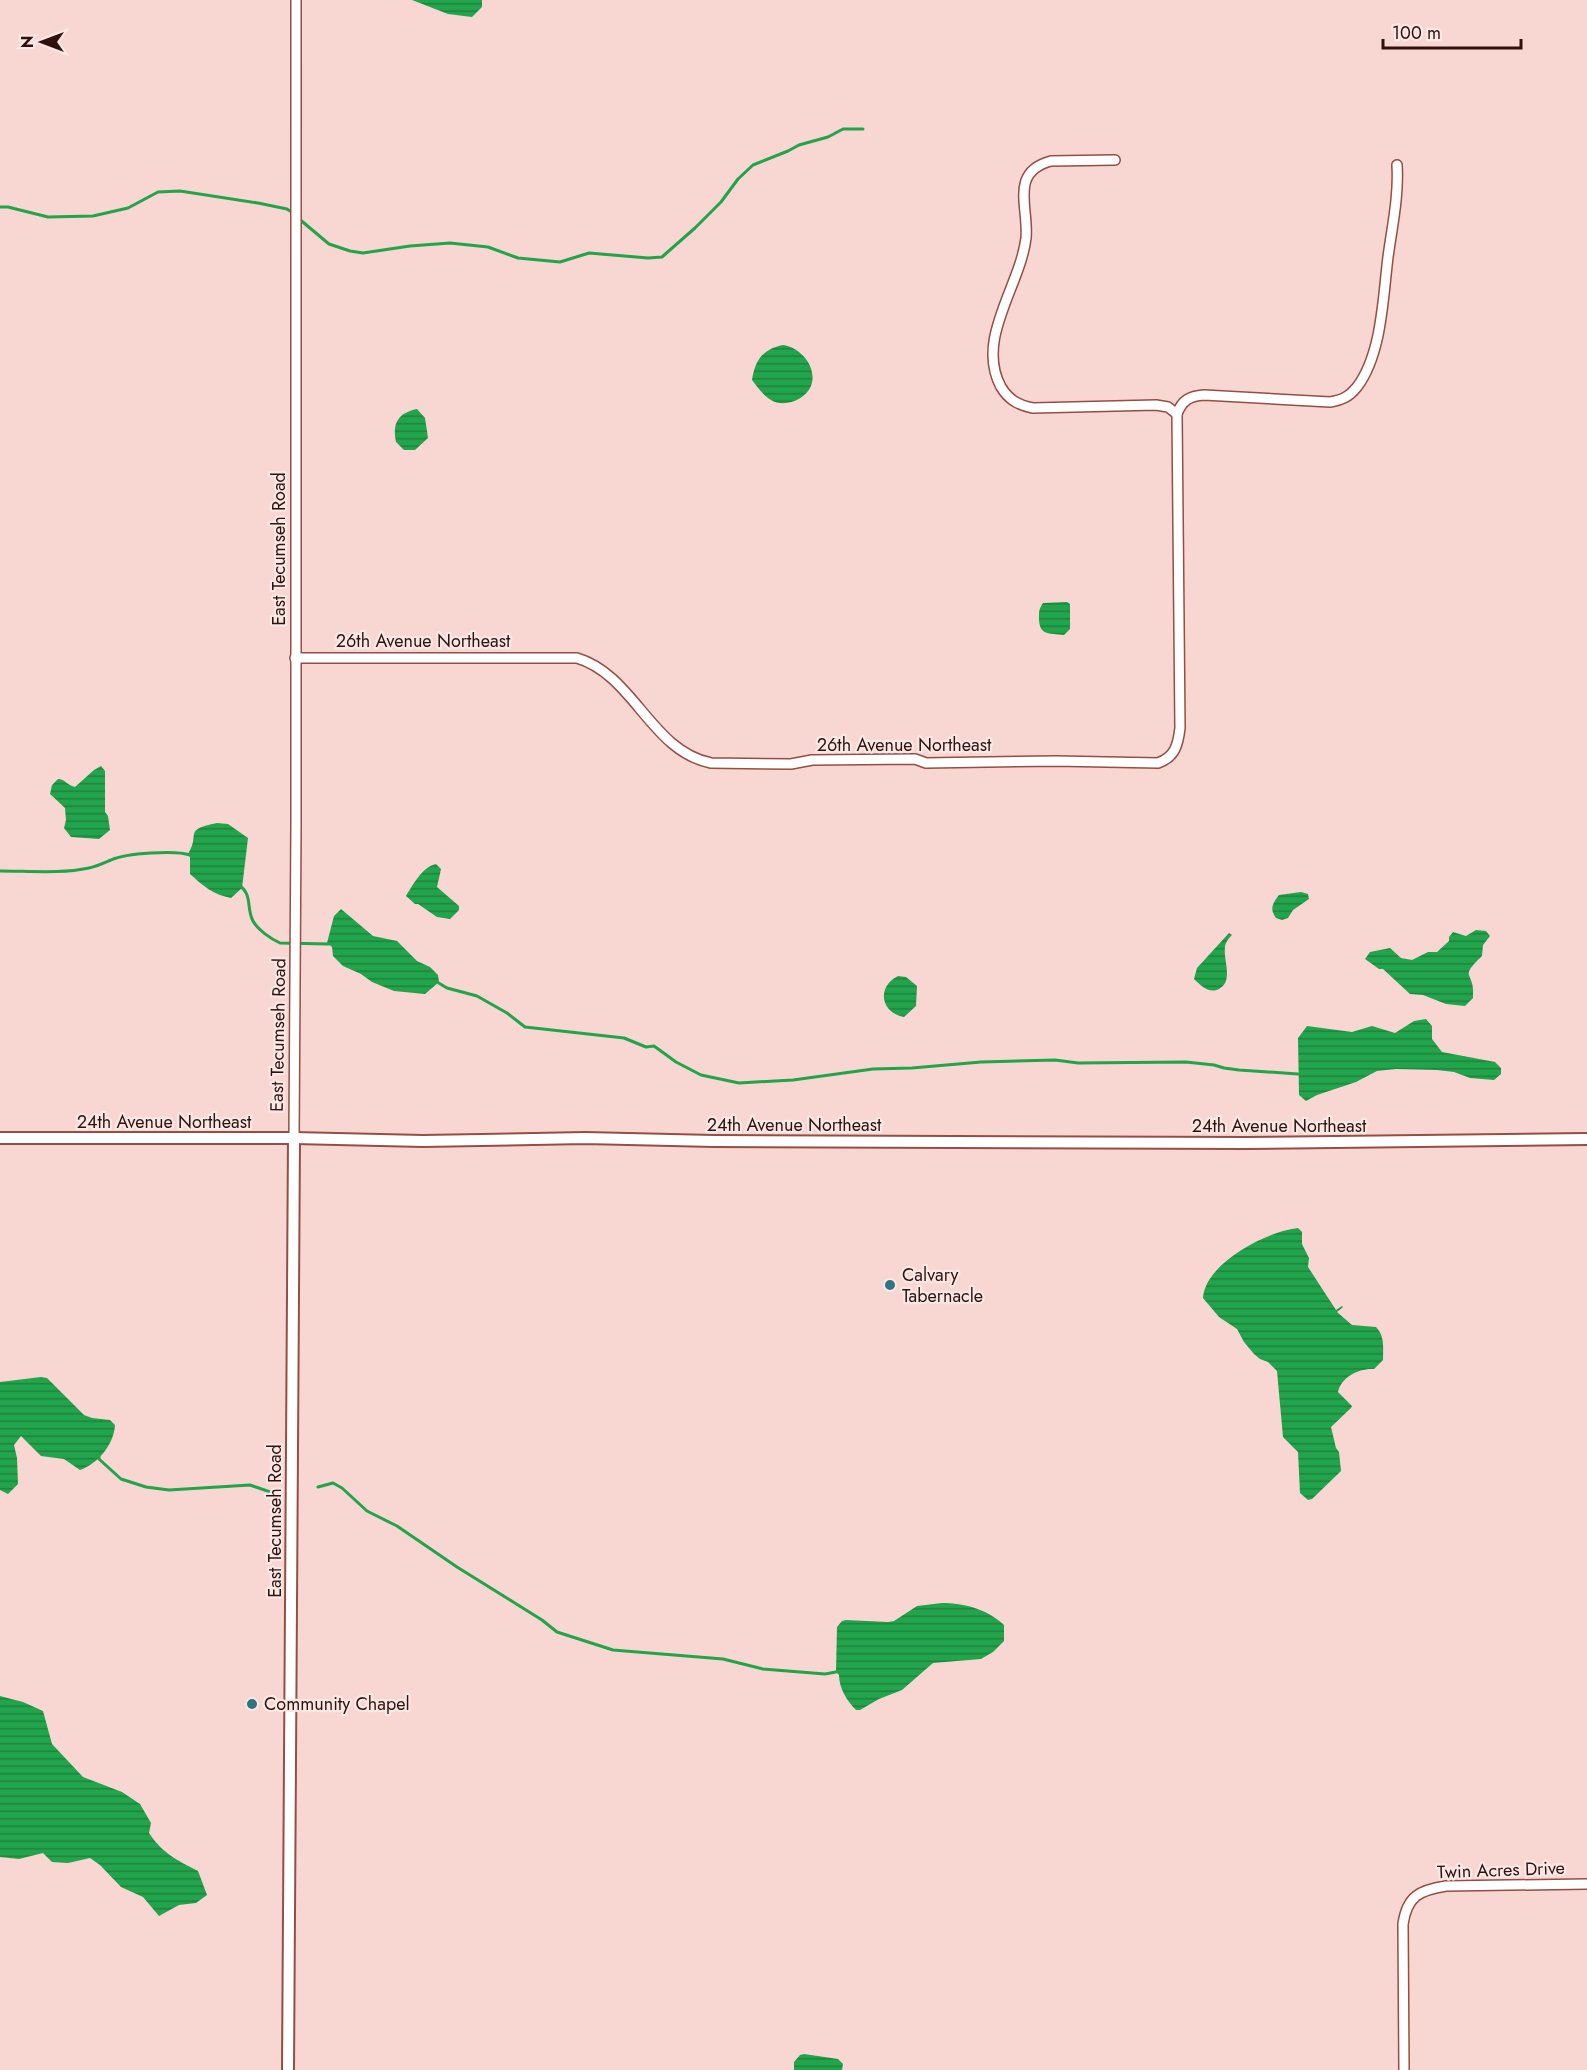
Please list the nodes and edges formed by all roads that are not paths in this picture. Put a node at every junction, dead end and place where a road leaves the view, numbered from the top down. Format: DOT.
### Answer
graph roads {
  1 [pos="296,0"];
  2 [pos="1115,160"];
  3 [pos="1397,165"];
  4 [pos="1177,414"];
  5 [pos="295,658"];
  6 [pos="0,1138"];
  7 [pos="294,1138"];
  8 [pos="1587,1139"];
  9 [pos="1587,1884"];
  10 [pos="288,2070"];
  11 [pos="1404,2070"];
  1 -- 5 [label="street, East Tecumseh Road"];
  2 -- 4 [label="street"];
  3 -- 4 [label="street"];
  4 -- 5 [label="street, 26th Avenue Northeast"];
  5 -- 7 [label="street, East Tecumseh Road"];
  6 -- 7 [label="street, 24th Avenue Northeast"];
  7 -- 8 [label="street, 24th Avenue Northeast"];
  7 -- 10 [label="street, East Tecumseh Road"];
  9 -- 11 [label="street, Twin Acres Drive"];
}
